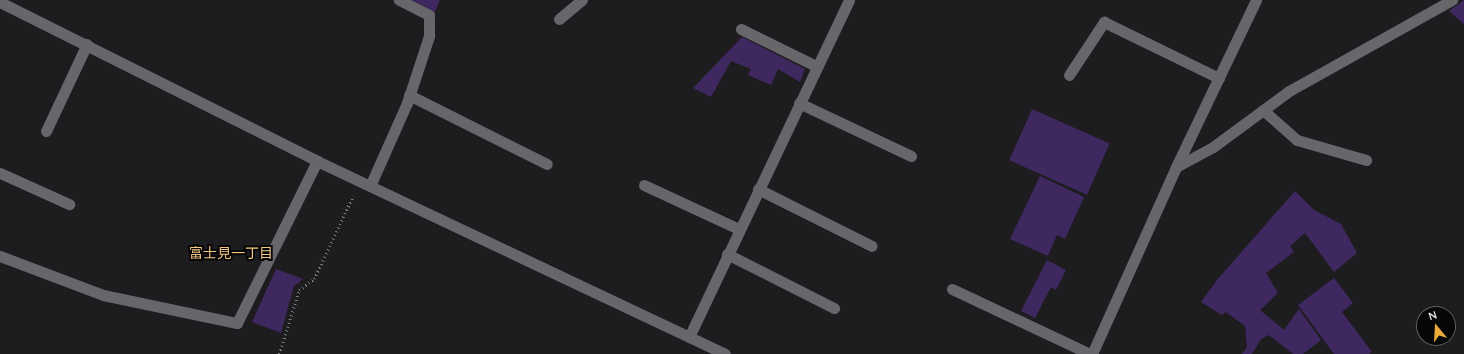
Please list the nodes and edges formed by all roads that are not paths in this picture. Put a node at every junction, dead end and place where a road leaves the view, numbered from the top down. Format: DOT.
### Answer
graph roads {
  1 [pos="399,0"];
  2 [pos="582,0"];
  3 [pos="849,0"];
  4 [pos="1256,0"];
  5 [pos="1452,0"];
  6 [pos="3,4"];
  7 [pos="559,19"];
  8 [pos="741,29"];
  9 [pos="87,44"];
  10 [pos="816,66"];
  11 [pos="1069,76"];
  12 [pos="1219,78"];
  13 [pos="410,95"];
  14 [pos="799,103"];
  15 [pos="1263,110"];
  16 [pos="46,131"];
  17 [pos="911,156"];
  18 [pos="1366,160"];
  19 [pos="317,161"];
  20 [pos="547,164"];
  21 [pos="1176,167"];
  22 [pos="0,173"];
  23 [pos="365,184"];
  24 [pos="644,185"];
  25 [pos="758,189"];
  26 [pos="69,204"];
  27 [pos="739,229"];
  28 [pos="872,246"];
  29 [pos="728,254"];
  30 [pos="0,256"];
  31 [pos="952,289"];
  32 [pos="834,308"];
  33 [pos="689,337"];
  34 [pos="725,354"];
  35 [pos="1091,354"];
  1 -- 13 [label="street"];
  2 -- 7 [label="street"];
  3 -- 10 [label="street"];
  4 -- 12 [label="street"];
  5 -- 15 [label="street"];
  6 -- 9 [label="street"];
  8 -- 10 [label="street"];
  9 -- 16 [label="street"];
  9 -- 19 [label="street"];
  10 -- 14 [label="street"];
  11 -- 12 [label="street"];
  12 -- 21 [label="street"];
  13 -- 20 [label="street"];
  13 -- 23 [label="street"];
  14 -- 17 [label="street"];
  14 -- 25 [label="street"];
  15 -- 18 [label="street"];
  15 -- 21 [label="street"];
  19 -- 23 [label="street"];
  19 -- 30 [label="street"];
  21 -- 35 [label="street"];
  22 -- 26 [label="street"];
  23 -- 33 [label="street"];
  24 -- 27 [label="street"];
  25 -- 27 [label="street"];
  25 -- 28 [label="street"];
  27 -- 29 [label="street"];
  29 -- 32 [label="street"];
  29 -- 33 [label="street"];
  31 -- 35 [label="street"];
  33 -- 34 [label="street"];
}
